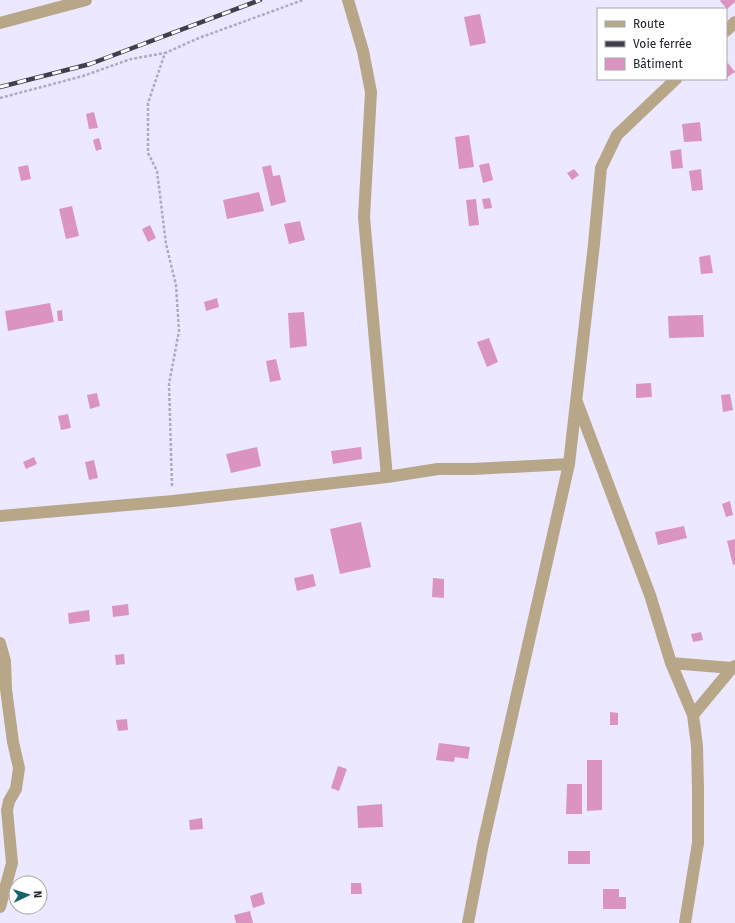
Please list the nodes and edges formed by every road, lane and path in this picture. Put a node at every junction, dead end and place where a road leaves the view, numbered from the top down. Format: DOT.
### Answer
graph roads {
  1 [pos="86,0"];
  2 [pos="303,0"];
  3 [pos="348,0"];
  4 [pos="735,22"];
  5 [pos="0,23"];
  6 [pos="727,30"];
  7 [pos="165,53"];
  8 [pos="675,80"];
  9 [pos="0,98"];
  10 [pos="576,399"];
  11 [pos="568,464"];
  12 [pos="387,477"];
  13 [pos="173,501"];
  14 [pos="0,516"];
  15 [pos="0,643"];
  16 [pos="671,663"];
  17 [pos="733,667"];
  18 [pos="3,692"];
  19 [pos="693,715"];
  20 [pos="0,907"];
  21 [pos="468,923"];
  22 [pos="685,923"];
  1 -- 5 [label="street"];
  2 -- 7 [label="path"];
  3 -- 12 [label="street"];
  4 -- 6 [label="street"];
  7 -- 9 [label="path"];
  7 -- 13 [label="path"];
  8 -- 10 [label="street"];
  10 -- 11 [label="street"];
  10 -- 16 [label="street"];
  11 -- 12 [label="street"];
  11 -- 21 [label="street"];
  12 -- 13 [label="street"];
  13 -- 14 [label="street"];
  15 -- 18 [label="street"];
  16 -- 17 [label="street"];
  16 -- 19 [label="street"];
  17 -- 19 [label="street"];
  18 -- 20 [label="street"];
  19 -- 22 [label="street"];
}
